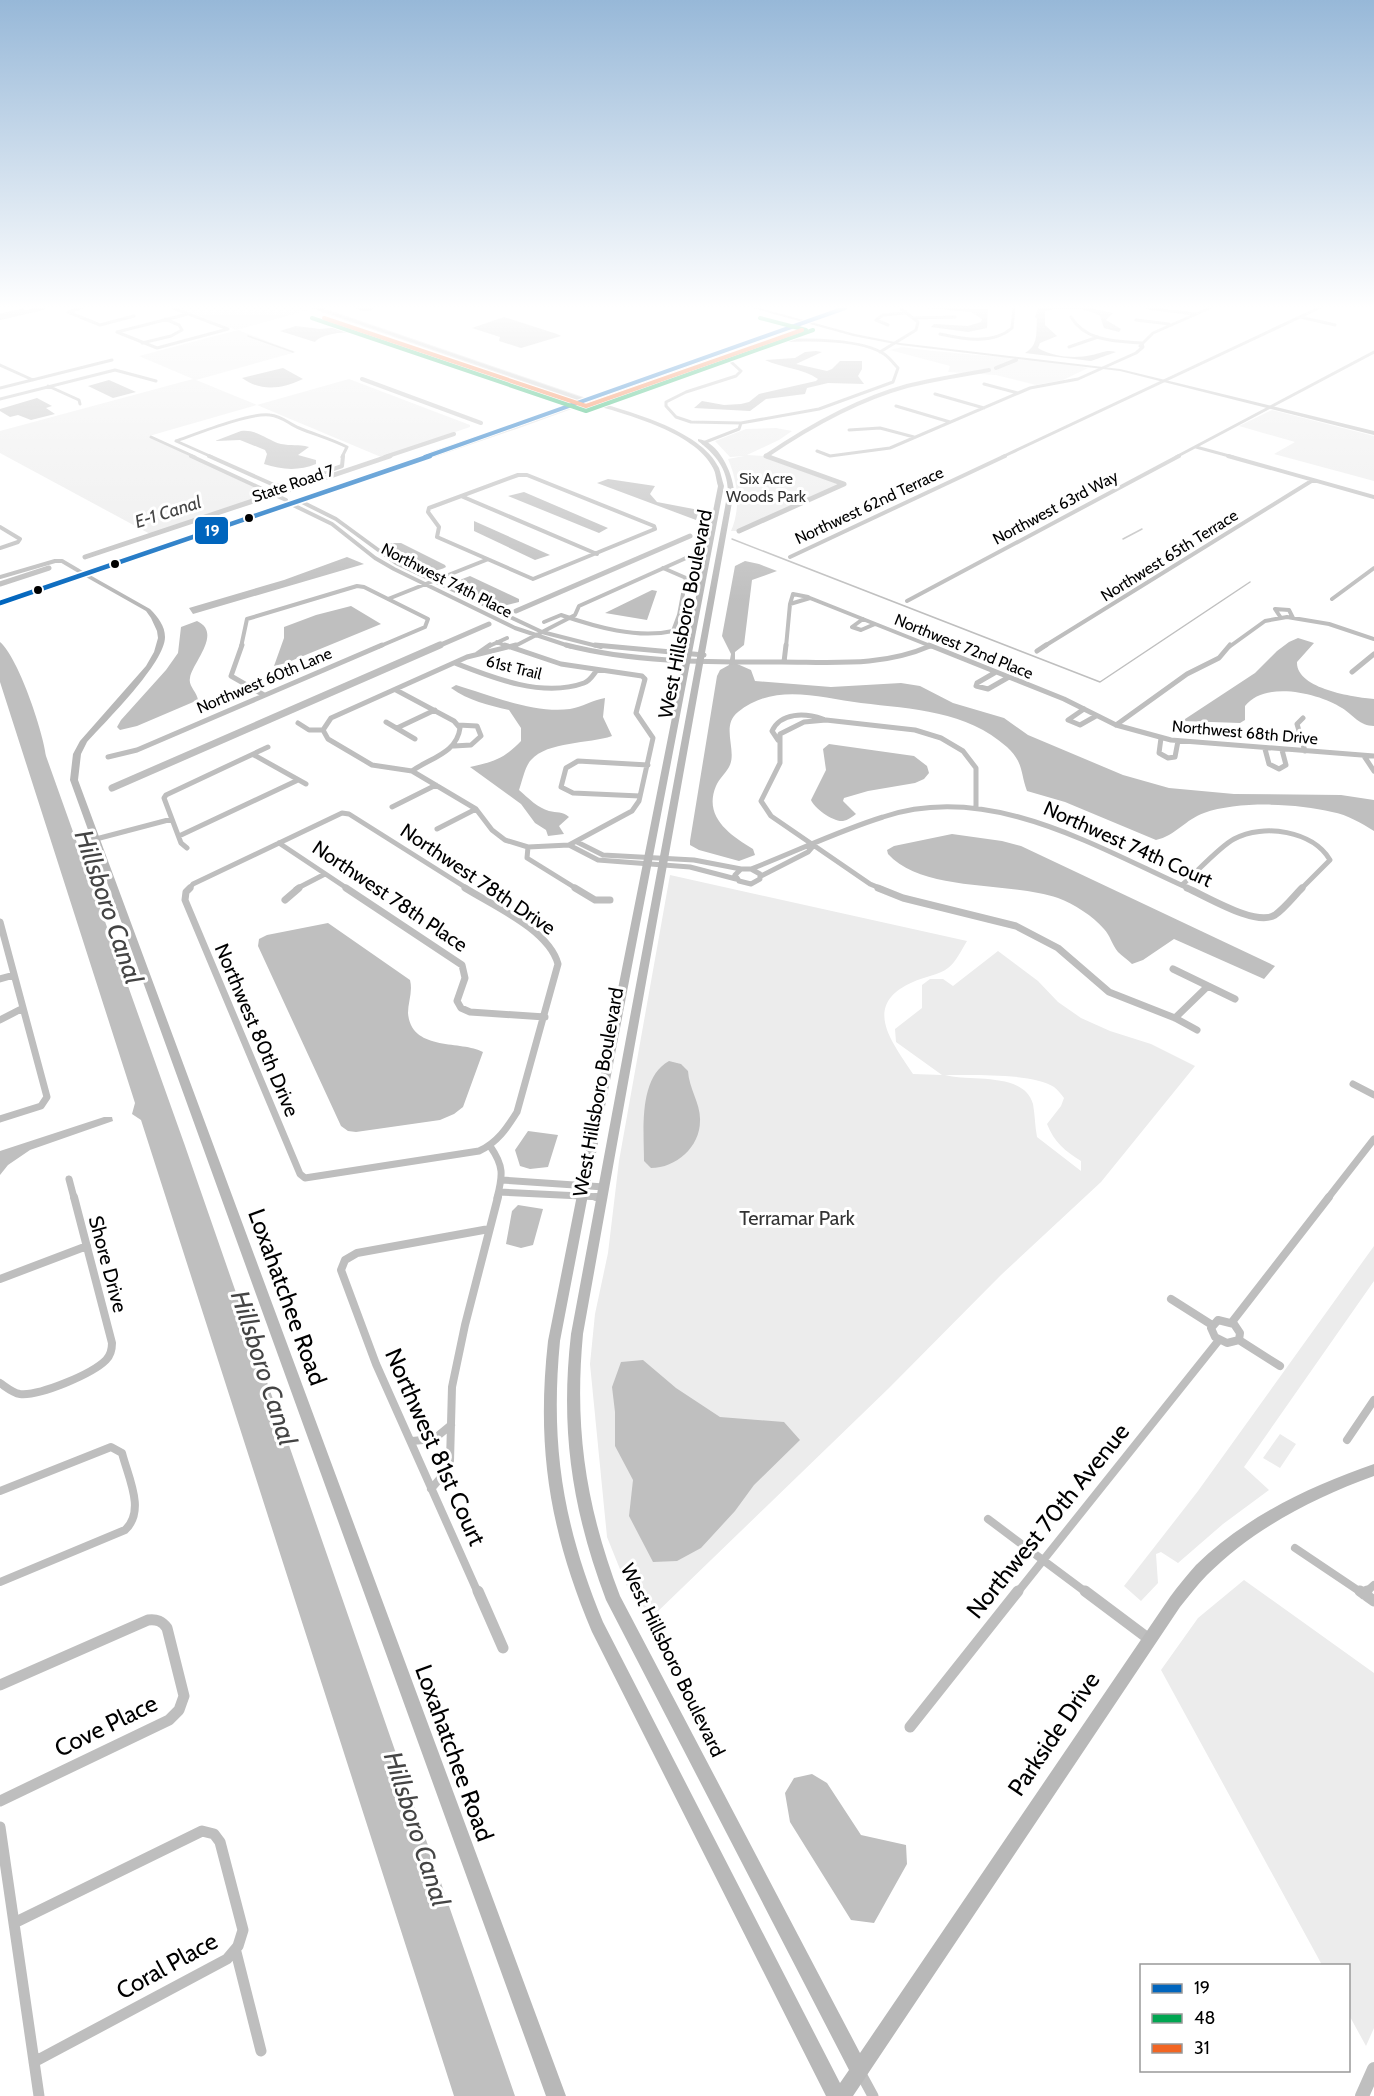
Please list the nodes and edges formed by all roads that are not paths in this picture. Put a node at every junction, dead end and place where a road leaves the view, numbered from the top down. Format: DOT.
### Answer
graph roads {
  1 [pos="559,406"];
  2 [pos="568,406"];
  3 [pos="605,406"];
  4 [pos="614,406"];
  5 [pos="666,406"];
  6 [pos="828,406"];
  7 [pos="896,406"];
  8 [pos="976,406"];
  9 [pos="989,406"];
  10 [pos="1112,406"];
  11 [pos="1266,406"];
  12 [pos="1271,407"];
  13 [pos="984,408"];
  14 [pos="950,422"];
  15 [pos="735,423"];
  16 [pos="741,423"];
  17 [pos="849,430"];
  18 [pos="728,432"];
  19 [pos="1374,433"];
  20 [pos="151,437"];
  21 [pos="914,437"];
  22 [pos="702,442"];
  23 [pos="693,443"];
  24 [pos="449,444"];
  25 [pos="1196,447"];
  26 [pos="818,451"];
  27 [pos="437,454"];
  28 [pos="250,474"];
  29 [pos="239,478"];
  30 [pos="1313,480"];
  31 [pos="461,496"];
  32 [pos="1374,497"];
  33 [pos="300,501"];
  34 [pos="289,502"];
  35 [pos="0,527"];
  36 [pos="0,548"];
  37 [pos="597,554"];
  38 [pos="695,554"];
  39 [pos="790,557"];
  40 [pos="486,560"];
  41 [pos="663,568"];
  42 [pos="1374,568"];
  43 [pos="82,572"];
  44 [pos="0,577"];
  45 [pos="433,581"];
  46 [pos="425,584"];
  47 [pos="0,597"];
  48 [pos="810,598"];
  49 [pos="388,599"];
  50 [pos="1332,599"];
  51 [pos="907,601"];
  52 [pos="0,603"];
  53 [pos="790,604"];
  54 [pos="1284,617"];
  55 [pos="570,618"];
  56 [pos="1293,618"];
  57 [pos="863,619"];
  58 [pos="544,622"];
  59 [pos="875,624"];
  60 [pos="542,632"];
  61 [pos="534,636"];
  62 [pos="507,638"];
  63 [pos="1374,639"];
  64 [pos="497,642"];
  65 [pos="930,646"];
  66 [pos="511,648"];
  67 [pos="1037,651"];
  68 [pos="477,654"];
  69 [pos="1374,654"];
  70 [pos="688,657"];
  71 [pos="701,657"];
  72 [pos="784,662"];
  73 [pos="455,663"];
  74 [pos="597,670"];
  75 [pos="996,672"];
  76 [pos="1352,672"];
  77 [pos="1009,677"];
  78 [pos="396,690"];
  79 [pos="264,695"];
  80 [pos="1083,709"];
  81 [pos="435,710"];
  82 [pos="1096,716"];
  83 [pos="1303,718"];
  84 [pos="826,720"];
  85 [pos="386,722"];
  86 [pos="298,723"];
  87 [pos="458,725"];
  88 [pos="1116,725"];
  89 [pos="397,728"];
  90 [pos="323,730"];
  91 [pos="1161,738"];
  92 [pos="416,739"];
  93 [pos="778,740"];
  94 [pos="1178,741"];
  95 [pos="454,746"];
  96 [pos="268,747"];
  97 [pos="1265,749"];
  98 [pos="1282,750"];
  99 [pos="1305,751"];
  100 [pos="254,754"];
  101 [pos="1364,756"];
  102 [pos="1374,756"];
  103 [pos="108,757"];
  104 [pos="648,765"];
  105 [pos="412,771"];
  106 [pos="1374,771"];
  107 [pos="296,781"];
  108 [pos="306,784"];
  109 [pos="436,785"];
  110 [pos="640,796"];
  111 [pos="392,807"];
  112 [pos="976,807"];
  113 [pos="476,809"];
  114 [pos="172,819"];
  115 [pos="437,829"];
  116 [pos="179,836"];
  117 [pos="96,839"];
  118 [pos="577,842"];
  119 [pos="279,843"];
  120 [pos="569,845"];
  121 [pos="814,845"];
  122 [pos="187,848"];
  123 [pos="528,848"];
  124 [pos="776,858"];
  125 [pos="648,860"];
  126 [pos="664,861"];
  127 [pos="784,864"];
  128 [pos="741,869"];
  129 [pos="751,869"];
  130 [pos="325,874"];
  131 [pos="761,876"];
  132 [pos="736,879"];
  133 [pos="1182,885"];
  134 [pos="285,900"];
  135 [pos="610,900"];
  136 [pos="0,922"];
  137 [pos="1173,969"];
  138 [pos="15,975"];
  139 [pos="0,979"];
  140 [pos="1208,986"];
  141 [pos="1235,999"];
  142 [pos="24,1008"];
  143 [pos="545,1017"];
  144 [pos="1174,1018"];
  145 [pos="0,1020"];
  146 [pos="1197,1030"];
  147 [pos="1353,1084"];
  148 [pos="1374,1095"];
  149 [pos="0,1119"];
  150 [pos="1374,1139"];
  151 [pos="490,1146"];
  152 [pos="69,1179"];
  153 [pos="502,1180"];
  154 [pos="583,1191"];
  155 [pos="500,1192"];
  156 [pos="603,1192"];
  157 [pos="489,1229"];
  158 [pos="87,1246"];
  159 [pos="0,1279"];
  160 [pos="1172,1299"];
  161 [pos="1232,1322"];
  162 [pos="1212,1325"];
  163 [pos="1219,1340"];
  164 [pos="1239,1340"];
  165 [pos="1280,1366"];
  166 [pos="0,1383"];
  167 [pos="1374,1400"];
  168 [pos="451,1425"];
  169 [pos="1347,1440"];
  170 [pos="412,1441"];
  171 [pos="1374,1470"];
  172 [pos="430,1489"];
  173 [pos="0,1491"];
  174 [pos="988,1519"];
  175 [pos="1295,1548"];
  176 [pos="1042,1560"];
  177 [pos="0,1582"];
  178 [pos="1374,1585"];
  179 [pos="1364,1594"];
  180 [pos="1374,1601"];
  181 [pos="1149,1639"];
  182 [pos="503,1648"];
  183 [pos="0,1685"];
  184 [pos="910,1727"];
  185 [pos="0,1801"];
  186 [pos="0,1827"];
  187 [pos="14,1923"];
  188 [pos="236,1952"];
  189 [pos="261,2050"];
  190 [pos="34,2062"];
  191 [pos="859,2070"];
  192 [pos="39,2096"];
  193 [pos="556,2096"];
  194 [pos="836,2096"];
  195 [pos="842,2096"];
  196 [pos="873,2096"];
  1 -- 24 [label="main road, State Road 7"];
  2 -- 27 [label="main road, State Road 7"];
  3 -- 23 [label="street, West Hillsboro Boulevard"];
  4 -- 22 [label="street, West Hillsboro Boulevard"];
  5 -- 15 [label="street"];
  6 -- 16 [label="street"];
  7 -- 14 [label="street"];
  8 -- 13 [label="street"];
  9 -- 13 [label="street"];
  10 -- 39 [label="street, Northwest 62nd Terrace"];
  11 -- 12 [label="street"];
  12 -- 19 [label="street"];
  12 -- 25 [label="street, Northwest 63rd Way"];
  13 -- 14 [label="street"];
  14 -- 21 [label="street"];
  15 -- 16 [label="street"];
  15 -- 18 [label="street"];
  16 -- 18 [label="street"];
  17 -- 21 [label="street"];
  18 -- 22 [label="street"];
  20 -- 29 [label="street, Northwest 74th Place"];
  21 -- 26 [label="street"];
  22 -- 23 [label="street"];
  22 -- 71 [label="street, West Hillsboro Boulevard"];
  23 -- 70 [label="street, West Hillsboro Boulevard"];
  24 -- 27 [label="main road"];
  24 -- 34 [label="main road, State Road 7"];
  25 -- 30 [label="street"];
  25 -- 51 [label="street, Northwest 63rd Way"];
  27 -- 33 [label="main road, State Road 7"];
  28 -- 28 [label="street"];
  28 -- 29 [label="street"];
  29 -- 34 [label="street, Northwest 74th Place"];
  30 -- 32 [label="street"];
  30 -- 67 [label="street, Northwest 65th Terrace"];
  31 -- 37 [label="street"];
  31 -- 37 [label="street"];
  31 -- 40 [label="street"];
  33 -- 34 [label="main road, State Road 7"];
  33 -- 45 [label="street, Northwest 74th Place"];
  34 -- 43 [label="main road, State Road 7"];
  34 -- 43 [label="main road, State Road 7"];
  34 -- 46 [label="street, Northwest 74th Place"];
  35 -- 36 [label="street"];
  37 -- 40 [label="street"];
  38 -- 41 [label="street"];
  40 -- 45 [label="street"];
  41 -- 55 [label="street"];
  41 -- 55 [label="street"];
  42 -- 50 [label="street"];
  43 -- 44 [label="street"];
  43 -- 47 [label="main road, State Road 7"];
  43 -- 52 [label="main road, State Road 7"];
  43 -- 117 [label="street, Loxahatchee Road"];
  45 -- 46 [label="street"];
  45 -- 60 [label="street, Northwest 74th Place"];
  46 -- 49 [label="street"];
  46 -- 61 [label="street, Northwest 74th Place"];
  48 -- 53 [label="street"];
  48 -- 53 [label="street"];
  48 -- 57 [label="street, Northwest 72nd Place"];
  49 -- 79 [label="street, Northwest 60th Lane"];
  49 -- 79 [label="street"];
  53 -- 72 [label="street"];
  54 -- 56 [label="street"];
  54 -- 56 [label="street"];
  54 -- 88 [label="street"];
  55 -- 58 [label="street"];
  55 -- 60 [label="street"];
  56 -- 63 [label="street"];
  57 -- 59 [label="street, Northwest 72nd Place"];
  57 -- 59 [label="street"];
  59 -- 65 [label="street, Northwest 72nd Place"];
  60 -- 61 [label="street"];
  60 -- 70 [label="street, Northwest 74th Place"];
  61 -- 66 [label="street"];
  61 -- 70 [label="street, Northwest 74th Place"];
  62 -- 64 [label="street"];
  64 -- 66 [label="street"];
  64 -- 68 [label="street"];
  65 -- 72 [label="street"];
  65 -- 75 [label="street, Northwest 72nd Place"];
  66 -- 68 [label="street"];
  66 -- 74 [label="street"];
  68 -- 73 [label="street"];
  69 -- 76 [label="street"];
  70 -- 71 [label="street"];
  70 -- 125 [label="street, West Hillsboro Boulevard"];
  71 -- 72 [label="street"];
  71 -- 126 [label="street, West Hillsboro Boulevard"];
  73 -- 74 [label="street, 61st Trail"];
  73 -- 78 [label="street"];
  74 -- 104 [label="street"];
  75 -- 77 [label="street, Northwest 72nd Place"];
  75 -- 77 [label="street"];
  77 -- 80 [label="street, Northwest 72nd Place"];
  78 -- 81 [label="street"];
  78 -- 90 [label="street"];
  79 -- 103 [label="street, Northwest 60th Lane"];
  80 -- 82 [label="street, Northwest 72nd Place"];
  80 -- 82 [label="street"];
  81 -- 87 [label="street"];
  81 -- 89 [label="street"];
  82 -- 88 [label="street, Northwest 72nd Place"];
  83 -- 99 [label="street"];
  84 -- 93 [label="street"];
  84 -- 93 [label="street"];
  84 -- 112 [label="street"];
  85 -- 89 [label="street"];
  86 -- 90 [label="street"];
  87 -- 95 [label="street"];
  87 -- 95 [label="street"];
  88 -- 91 [label="street, Northwest 68th Drive"];
  89 -- 92 [label="street"];
  90 -- 105 [label="street"];
  91 -- 94 [label="street, Northwest 68th Drive"];
  91 -- 94 [label="street"];
  93 -- 121 [label="street"];
  94 -- 97 [label="street, Northwest 68th Drive"];
  95 -- 105 [label="street"];
  96 -- 100 [label="street"];
  97 -- 98 [label="street, Northwest 68th Drive"];
  97 -- 98 [label="street"];
  98 -- 99 [label="street, Northwest 68th Drive"];
  99 -- 101 [label="street, Northwest 68th Drive"];
  100 -- 107 [label="street"];
  100 -- 114 [label="street"];
  101 -- 102 [label="street, Northwest 68th Drive"];
  101 -- 106 [label="street"];
  104 -- 110 [label="street"];
  104 -- 110 [label="street"];
  105 -- 109 [label="street"];
  107 -- 108 [label="street"];
  107 -- 116 [label="street"];
  109 -- 111 [label="street"];
  109 -- 113 [label="street"];
  110 -- 118 [label="street"];
  112 -- 121 [label="street, Northwest 74th Court"];
  112 -- 133 [label="street, Northwest 74th Court"];
  113 -- 115 [label="street"];
  113 -- 123 [label="street"];
  114 -- 116 [label="street"];
  114 -- 117 [label="street"];
  116 -- 122 [label="street"];
  117 -- 193 [label="street, Loxahatchee Road"];
  118 -- 120 [label="street"];
  118 -- 125 [label="street"];
  119 -- 130 [label="street, Northwest 78th Place"];
  119 -- 143 [label="street, Northwest 78th Drive"];
  119 -- 151 [label="street, Northwest 80th Drive"];
  120 -- 123 [label="street"];
  120 -- 125 [label="street"];
  121 -- 124 [label="street"];
  121 -- 127 [label="street"];
  121 -- 144 [label="street"];
  123 -- 135 [label="street"];
  124 -- 127 [label="street"];
  124 -- 129 [label="street"];
  125 -- 126 [label="street"];
  125 -- 154 [label="street, West Hillsboro Boulevard"];
  126 -- 128 [label="street"];
  126 -- 132 [label="street"];
  126 -- 156 [label="street, West Hillsboro Boulevard"];
  127 -- 131 [label="street"];
  128 -- 129 [label="street"];
  128 -- 132 [label="street"];
  129 -- 131 [label="street"];
  130 -- 134 [label="street"];
  130 -- 143 [label="street, Northwest 78th Place"];
  131 -- 132 [label="street"];
  133 -- 133 [label="street, Northwest 74th Court"];
  136 -- 138 [label="street"];
  137 -- 140 [label="street"];
  138 -- 139 [label="street"];
  138 -- 142 [label="street"];
  140 -- 141 [label="street"];
  140 -- 144 [label="street"];
  142 -- 145 [label="street"];
  142 -- 149 [label="street"];
  143 -- 151 [label="street, Northwest 78th Drive"];
  144 -- 146 [label="street"];
  147 -- 148 [label="street"];
  150 -- 161 [label="street"];
  151 -- 153 [label="street"];
  152 -- 158 [label="street, Shore Drive"];
  153 -- 154 [label="street"];
  153 -- 155 [label="street"];
  154 -- 155 [label="street"];
  154 -- 156 [label="street"];
  154 -- 194 [label="street, West Hillsboro Boulevard"];
  155 -- 157 [label="street"];
  156 -- 191 [label="street, West Hillsboro Boulevard"];
  157 -- 168 [label="street"];
  157 -- 170 [label="street, Northwest 81st Court"];
  158 -- 159 [label="street"];
  158 -- 166 [label="street, Shore Drive"];
  160 -- 162 [label="street"];
  161 -- 162 [label="street"];
  161 -- 164 [label="street"];
  162 -- 163 [label="street"];
  163 -- 164 [label="street"];
  163 -- 176 [label="street, Northwest 70th Avenue"];
  164 -- 165 [label="street"];
  167 -- 169 [label="street"];
  168 -- 170 [label="street"];
  168 -- 172 [label="street"];
  170 -- 172 [label="street, Northwest 81st Court"];
  171 -- 181 [label="street, Parkside Drive"];
  172 -- 182 [label="street, Northwest 81st Court"];
  173 -- 177 [label="street"];
  174 -- 176 [label="street"];
  175 -- 179 [label="street"];
  176 -- 181 [label="street"];
  176 -- 184 [label="street, Northwest 70th Avenue"];
  178 -- 179 [label="street"];
  179 -- 180 [label="street"];
  181 -- 191 [label="street, Parkside Drive"];
  183 -- 185 [label="street, Cove Place"];
  186 -- 187 [label="street"];
  187 -- 188 [label="street, Coral Place"];
  187 -- 190 [label="street"];
  188 -- 189 [label="street"];
  188 -- 190 [label="street, Coral Place"];
  190 -- 192 [label="street"];
  191 -- 195 [label="street, Parkside Drive"];
  191 -- 196 [label="street, West Hillsboro Boulevard"];
}
